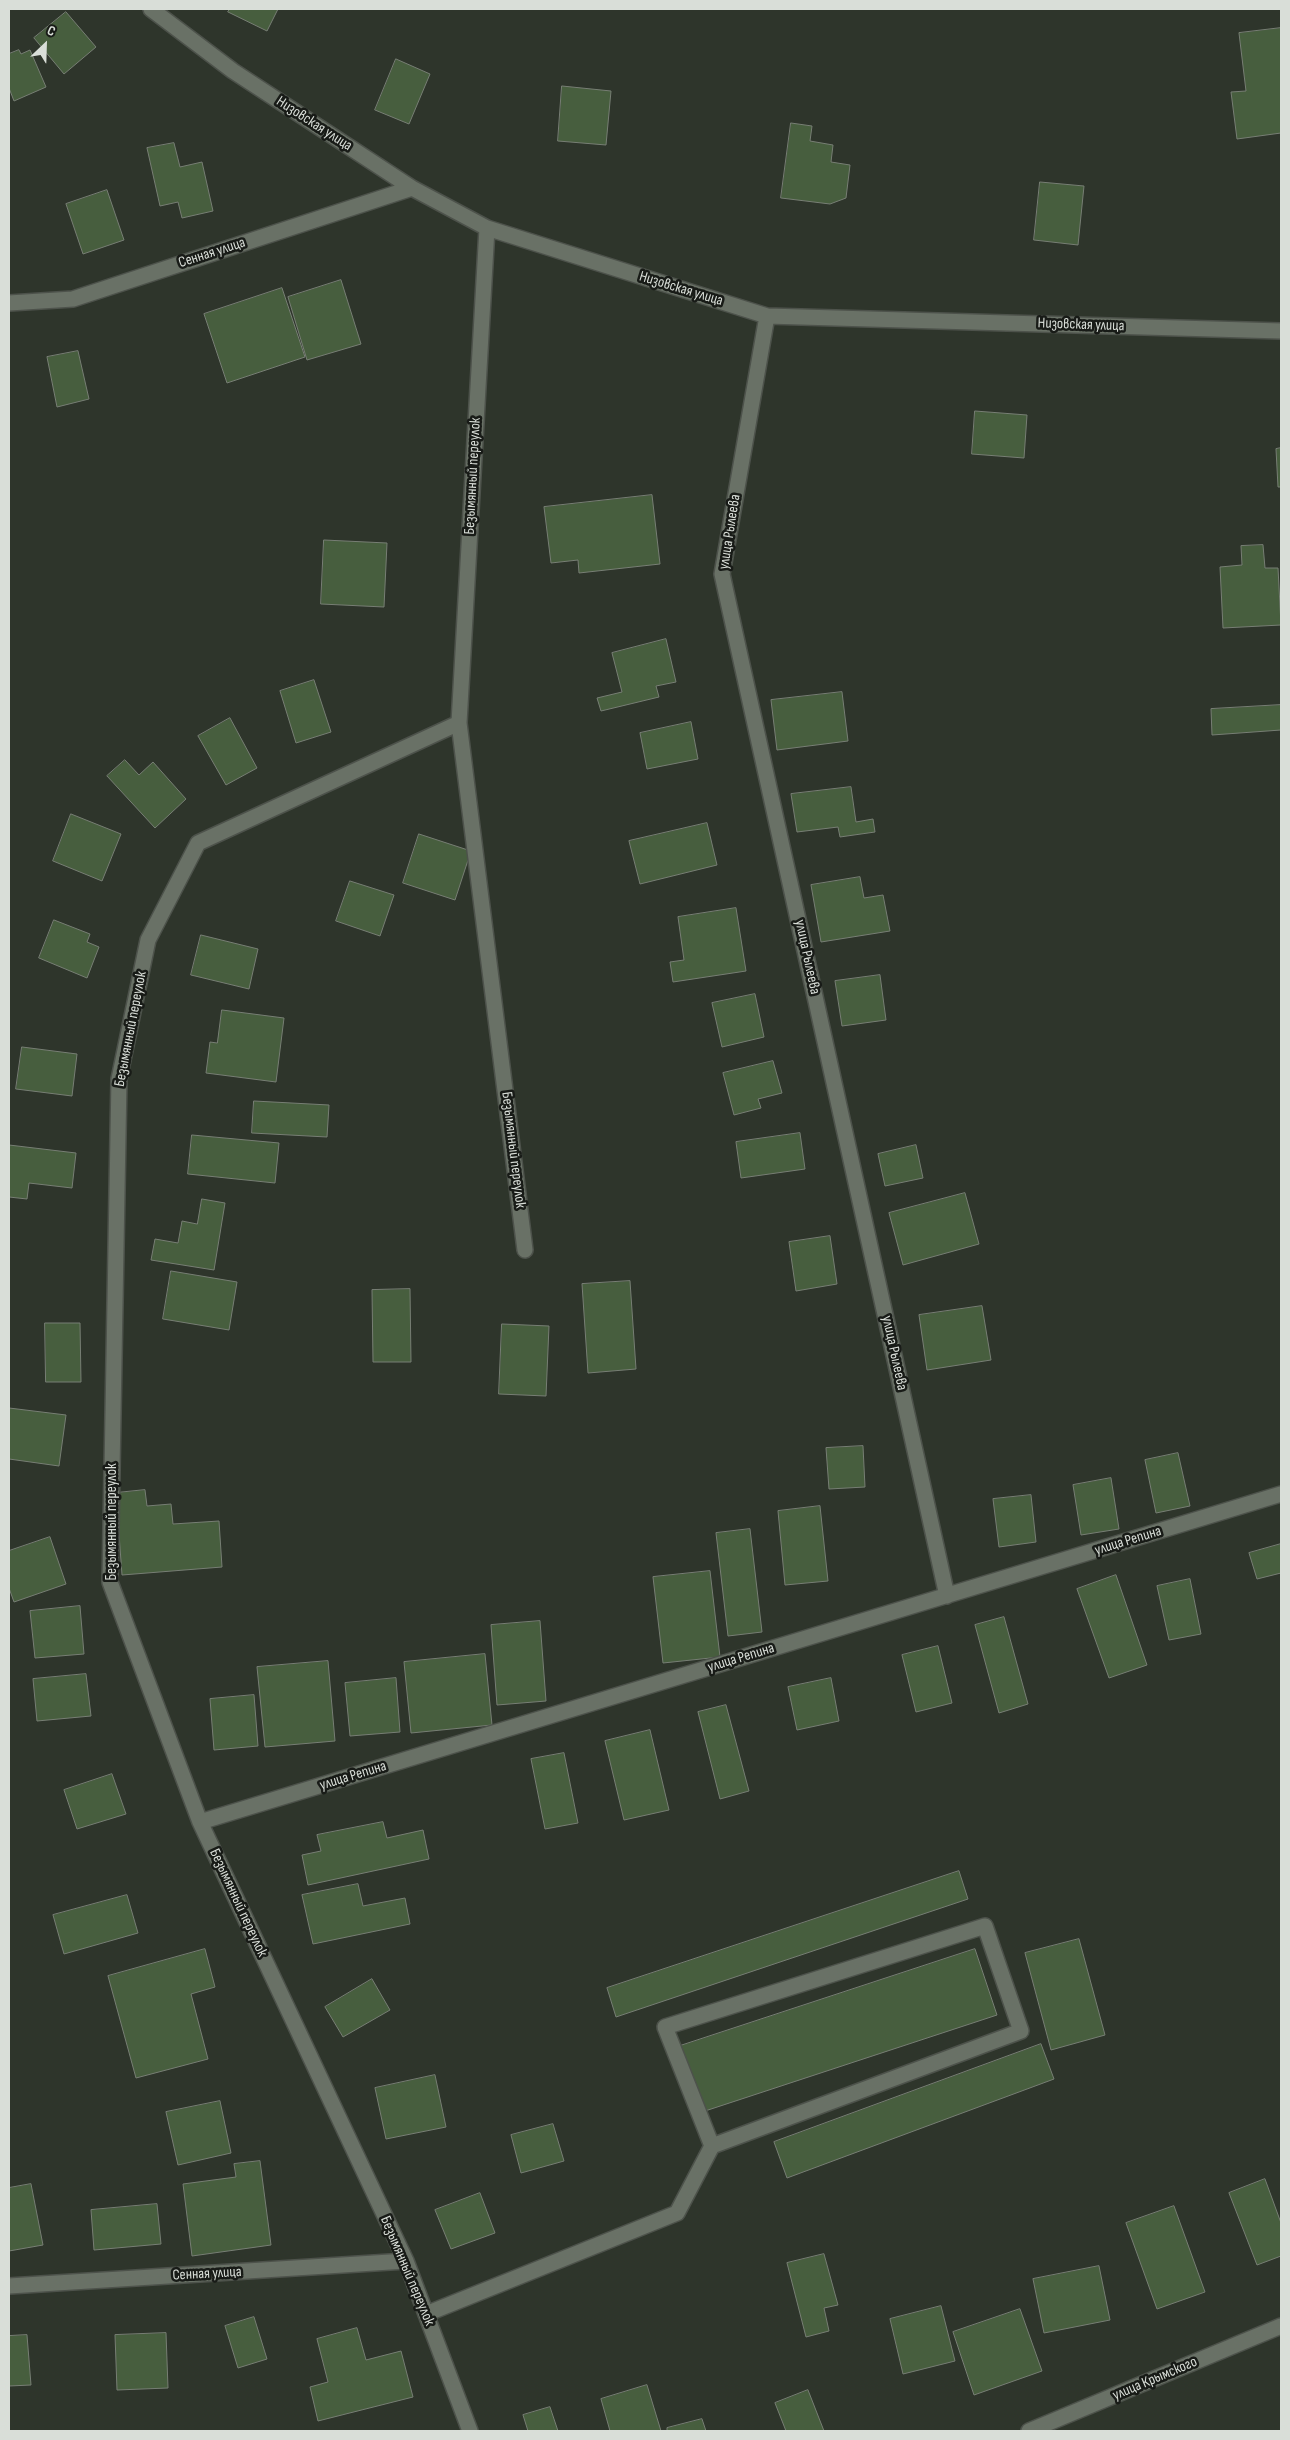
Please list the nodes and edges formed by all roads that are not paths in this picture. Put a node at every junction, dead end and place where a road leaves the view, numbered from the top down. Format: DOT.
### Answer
graph roads {
  1 [pos="151,9"];
  2 [pos="412,188"];
  3 [pos="487,228"];
  4 [pos="9,303"];
  5 [pos="767,316"];
  6 [pos="1281,331"];
  7 [pos="459,723"];
  8 [pos="525,1250"];
  9 [pos="1281,1494"];
  10 [pos="947,1596"];
  11 [pos="200,1822"];
  12 [pos="712,2146"];
  13 [pos="406,2262"];
  14 [pos="9,2286"];
  15 [pos="426,2314"];
  16 [pos="1281,2326"];
  17 [pos="470,2431"];
  18 [pos="1029,2431"];
  1 -- 2 [label="street, Низовская улица"];
  2 -- 3 [label="street, Низовская улица"];
  2 -- 4 [label="street, Сенная улица"];
  3 -- 5 [label="street, Низовская улица"];
  3 -- 7 [label="street, Безымянный переулок"];
  5 -- 6 [label="street, Низовская улица"];
  5 -- 10 [label="street, улица Рылеева"];
  7 -- 8 [label="street, Безымянный переулок"];
  7 -- 11 [label="street, Безымянный переулок"];
  9 -- 10 [label="street, улица Репина"];
  10 -- 11 [label="street, улица Репина"];
  11 -- 13 [label="street, Безымянный переулок"];
  12 -- 12 [label="street"];
  12 -- 15 [label="street"];
  13 -- 14 [label="street, Сенная улица"];
  13 -- 15 [label="street, Безымянный переулок"];
  15 -- 17 [label="street, Безымянный переулок"];
  16 -- 18 [label="street, улица Крымского"];
}
